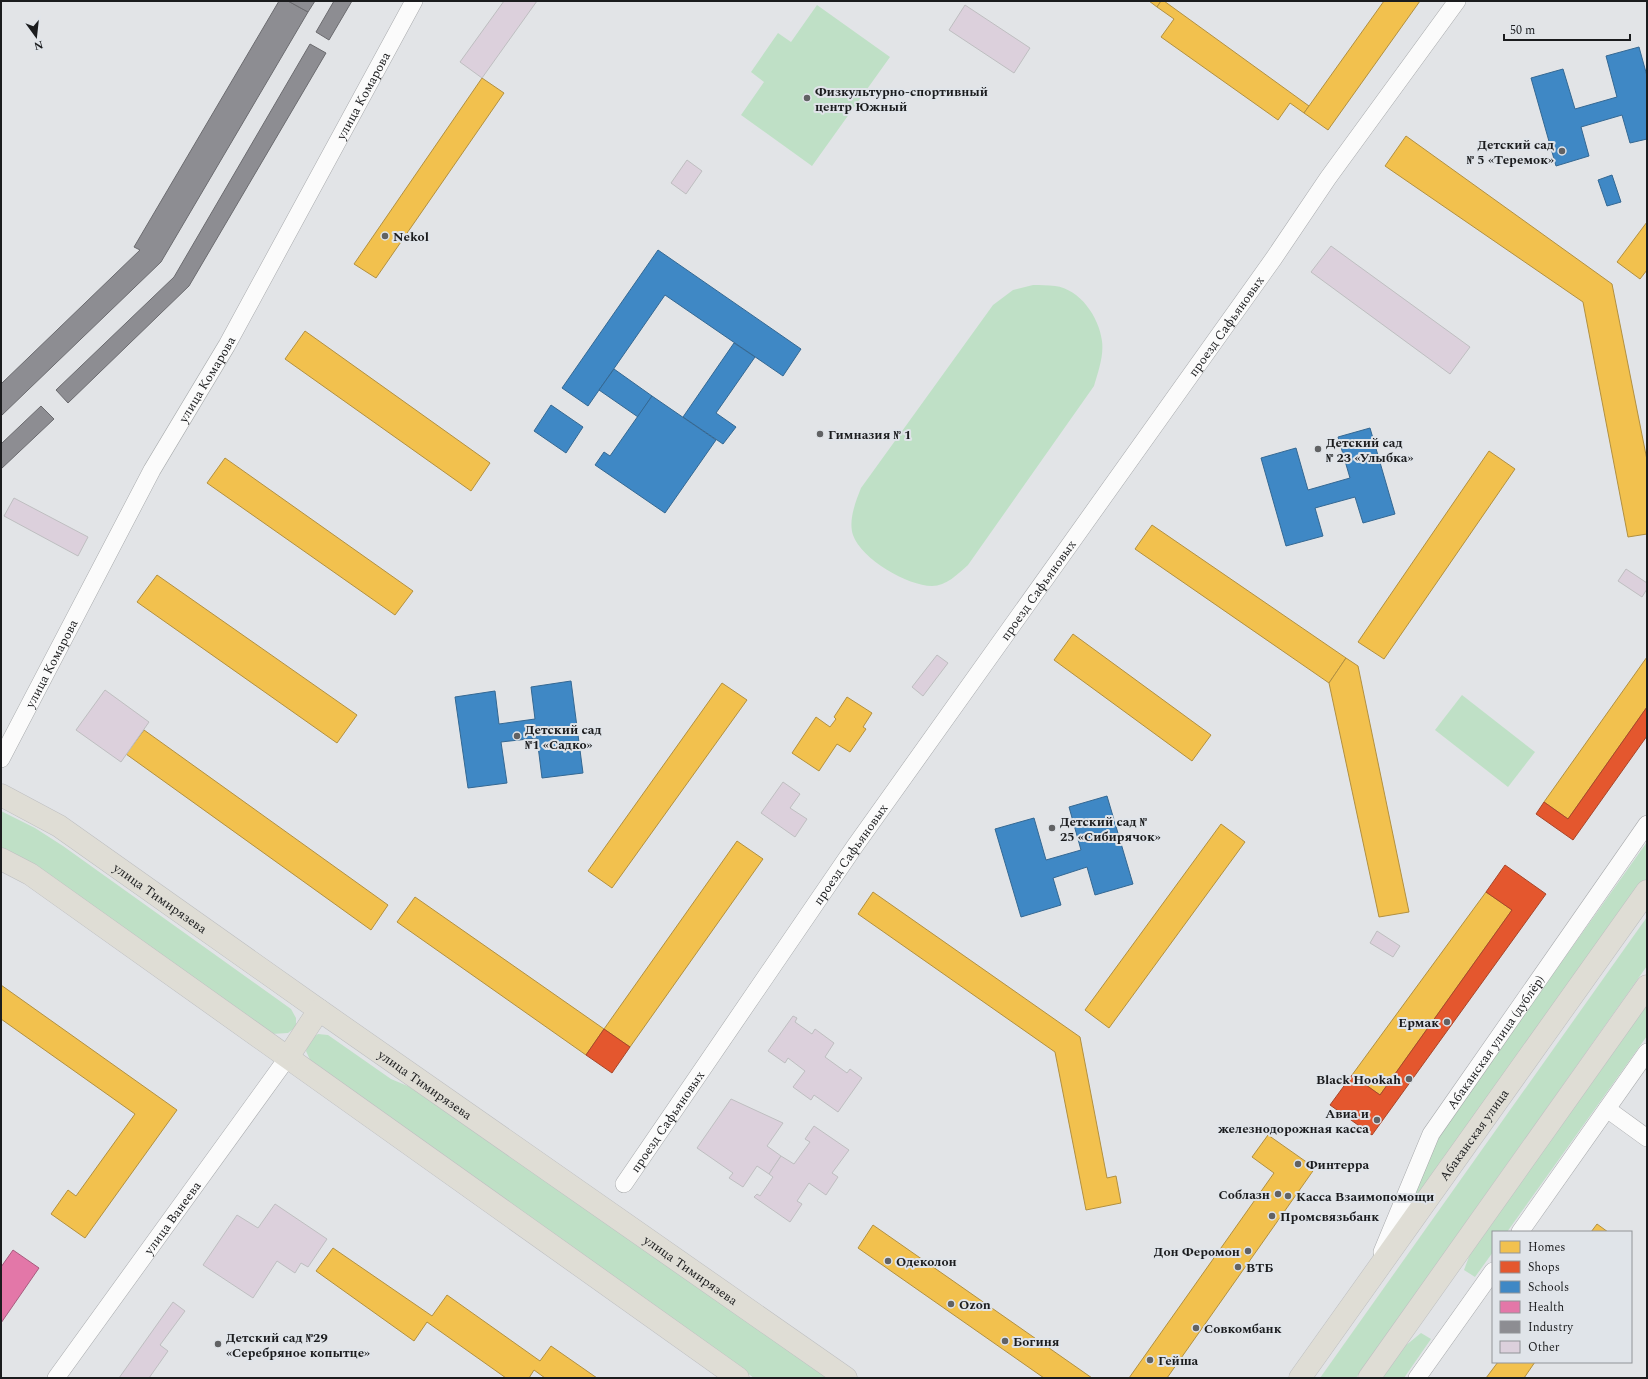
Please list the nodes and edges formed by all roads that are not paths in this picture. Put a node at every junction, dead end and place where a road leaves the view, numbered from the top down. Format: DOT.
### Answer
graph roads {
  1 [pos="414,1"];
  2 [pos="1457,1"];
  3 [pos="1,759"];
  4 [pos="1,795"];
  5 [pos="1647,824"];
  6 [pos="1,859"];
  7 [pos="1647,891"];
  8 [pos="1647,986"];
  9 [pos="318,1010"];
  10 [pos="1647,1052"];
  11 [pos="288,1057"];
  12 [pos="1607,1109"];
  13 [pos="1647,1138"];
  14 [pos="624,1184"];
  15 [pos="1521,1231"];
  16 [pos="1492,1271"];
  17 [pos="1372,1276"];
  18 [pos="56,1378"];
  19 [pos="738,1378"];
  20 [pos="846,1378"];
  21 [pos="1300,1378"];
  22 [pos="1369,1378"];
  23 [pos="1417,1378"];
  1 -- 3 [label="street, улица Комарова"];
  2 -- 14 [label="street, проезд Сафьяновых"];
  4 -- 9 [label="main road, улица Тимирязева"];
  5 -- 17 [label="street, Абаканская улица (дублёр)"];
  6 -- 11 [label="main road"];
  7 -- 17 [label="main road, Абаканская улица"];
  8 -- 22 [label="main road"];
  9 -- 11 [label="main road"];
  9 -- 20 [label="main road, улица Тимирязева"];
  10 -- 12 [label="street"];
  11 -- 18 [label="street, улица Ванеева"];
  11 -- 19 [label="main road"];
  12 -- 13 [label="street"];
  12 -- 15 [label="street"];
  16 -- 23 [label="street"];
  17 -- 21 [label="main road, Абаканская улица"];
}
